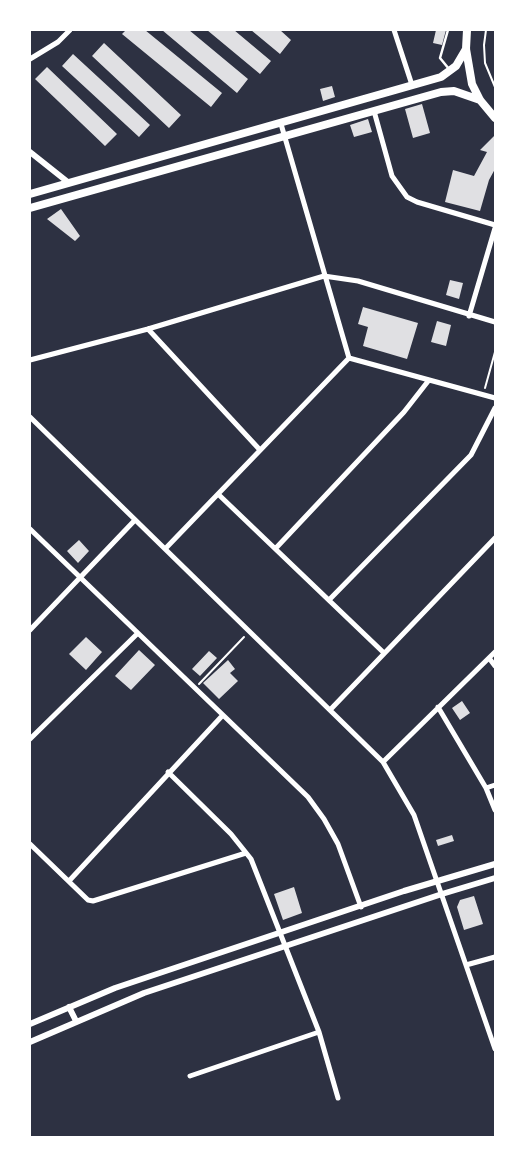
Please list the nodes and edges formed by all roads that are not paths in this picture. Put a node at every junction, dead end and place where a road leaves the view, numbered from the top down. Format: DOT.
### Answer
graph roads {
  1 [pos="70,30"];
  2 [pos="394,30"];
  3 [pos="448,30"];
  4 [pos="468,30"];
  5 [pos="466,49"];
  6 [pos="30,59"];
  7 [pos="451,72"];
  8 [pos="412,85"];
  9 [pos="480,100"];
  10 [pos="374,111"];
  11 [pos="495,118"];
  12 [pos="281,124"];
  13 [pos="284,136"];
  14 [pos="30,152"];
  15 [pos="69,183"];
  16 [pos="30,194"];
  17 [pos="30,208"];
  18 [pos="495,226"];
  19 [pos="324,276"];
  20 [pos="469,316"];
  21 [pos="495,322"];
  22 [pos="148,329"];
  23 [pos="349,358"];
  24 [pos="30,360"];
  25 [pos="429,380"];
  26 [pos="495,398"];
  27 [pos="495,408"];
  28 [pos="30,417"];
  29 [pos="260,450"];
  30 [pos="218,494"];
  31 [pos="135,520"];
  32 [pos="30,529"];
  33 [pos="495,538"];
  34 [pos="165,548"];
  35 [pos="276,548"];
  36 [pos="79,578"];
  37 [pos="329,600"];
  38 [pos="30,630"];
  39 [pos="137,634"];
  40 [pos="495,652"];
  41 [pos="384,653"];
  42 [pos="489,658"];
  43 [pos="495,666"];
  44 [pos="438,707"];
  45 [pos="330,710"];
  46 [pos="222,716"];
  47 [pos="30,739"];
  48 [pos="382,762"];
  49 [pos="168,772"];
  50 [pos="495,785"];
  51 [pos="486,788"];
  52 [pos="495,810"];
  53 [pos="30,844"];
  54 [pos="246,853"];
  55 [pos="495,864"];
  56 [pos="495,878"];
  57 [pos="437,880"];
  58 [pos="69,881"];
  59 [pos="442,894"];
  60 [pos="361,907"];
  61 [pos="281,934"];
  62 [pos="286,946"];
  63 [pos="495,957"];
  64 [pos="466,965"];
  65 [pos="69,1007"];
  66 [pos="76,1021"];
  67 [pos="30,1024"];
  68 [pos="318,1032"];
  69 [pos="30,1042"];
  70 [pos="495,1049"];
  71 [pos="190,1076"];
  72 [pos="338,1098"];
  1 -- 6 [label="street"];
  2 -- 8 [label="street"];
  3 -- 7 [label="lane"];
  4 -- 5 [label="main road"];
  5 -- 7 [label="main road"];
  5 -- 9 [label="main road"];
  7 -- 8 [label="main road"];
  8 -- 12 [label="main road"];
  9 -- 10 [label="main road"];
  9 -- 11 [label="main road"];
  10 -- 13 [label="main road"];
  10 -- 18 [label="street"];
  12 -- 13 [label="street"];
  12 -- 15 [label="main road"];
  13 -- 17 [label="main road"];
  13 -- 19 [label="street"];
  14 -- 15 [label="street"];
  15 -- 16 [label="main road"];
  18 -- 20 [label="street"];
  19 -- 20 [label="street"];
  19 -- 22 [label="street"];
  19 -- 23 [label="street"];
  20 -- 21 [label="street"];
  22 -- 24 [label="street"];
  22 -- 29 [label="street"];
  23 -- 25 [label="street"];
  23 -- 29 [label="street"];
  25 -- 26 [label="street"];
  25 -- 35 [label="street"];
  27 -- 37 [label="street"];
  28 -- 31 [label="street"];
  29 -- 30 [label="street"];
  30 -- 34 [label="street"];
  30 -- 35 [label="street"];
  31 -- 34 [label="street"];
  31 -- 36 [label="street"];
  32 -- 36 [label="street"];
  33 -- 41 [label="street"];
  34 -- 45 [label="street"];
  35 -- 37 [label="street"];
  36 -- 38 [label="street"];
  36 -- 39 [label="street"];
  37 -- 41 [label="street"];
  39 -- 46 [label="street"];
  39 -- 47 [label="street"];
  40 -- 42 [label="street"];
  41 -- 45 [label="street"];
  42 -- 43 [label="street"];
  42 -- 44 [label="street"];
  44 -- 48 [label="street"];
  44 -- 51 [label="street"];
  45 -- 48 [label="street"];
  46 -- 49 [label="street"];
  46 -- 60 [label="street"];
  48 -- 57 [label="street"];
  49 -- 54 [label="street"];
  49 -- 58 [label="street"];
  50 -- 51 [label="street"];
  51 -- 52 [label="street"];
  53 -- 58 [label="street"];
  54 -- 58 [label="street"];
  54 -- 61 [label="street"];
  55 -- 57 [label="street"];
  56 -- 59 [label="street"];
  57 -- 59 [label="street"];
  57 -- 60 [label="street"];
  59 -- 62 [label="street"];
  59 -- 64 [label="street"];
  60 -- 61 [label="street"];
  61 -- 62 [label="street"];
  61 -- 65 [label="street"];
  62 -- 66 [label="street"];
  62 -- 68 [label="street"];
  63 -- 64 [label="street"];
  64 -- 70 [label="street"];
  65 -- 66 [label="street"];
  65 -- 67 [label="street"];
  66 -- 69 [label="street"];
  68 -- 71 [label="street"];
  68 -- 72 [label="street"];
}
